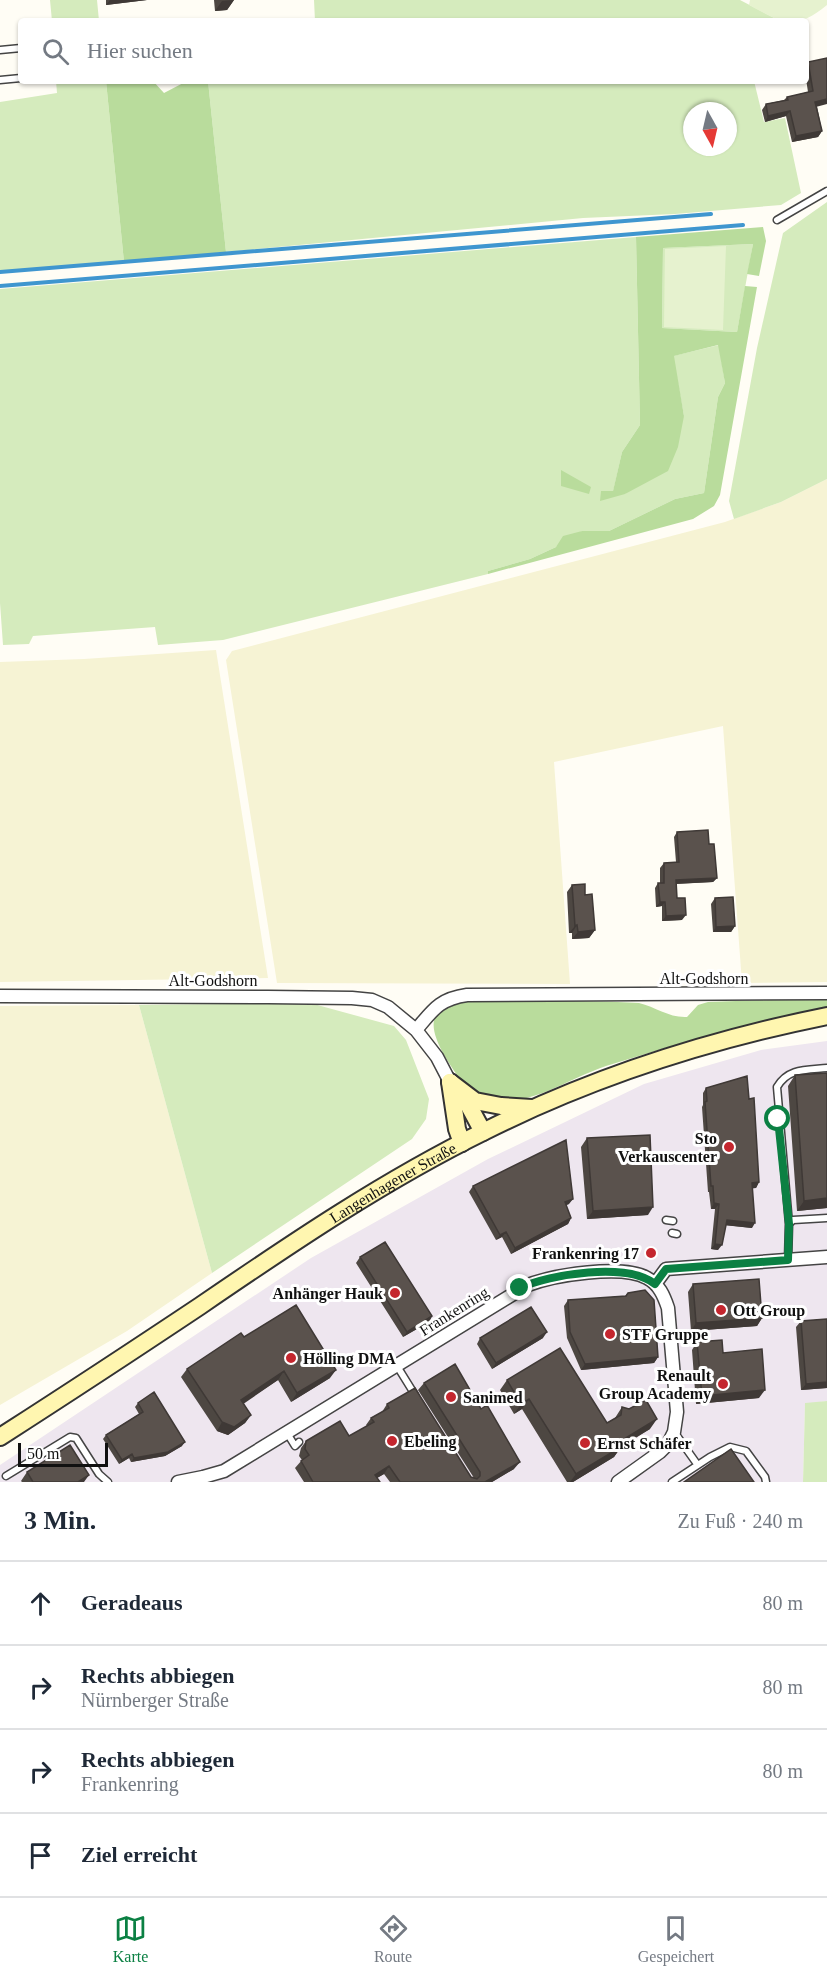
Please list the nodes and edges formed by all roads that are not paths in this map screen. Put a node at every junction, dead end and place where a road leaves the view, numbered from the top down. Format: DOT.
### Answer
graph roads {
  1 [pos="18,48"];
  2 [pos="0,50"];
  3 [pos="18,78"];
  4 [pos="0,80"];
  5 [pos="827,191"];
  6 [pos="777,220"];
  7 [pos="827,993"];
  8 [pos="0,996"];
  9 [pos="827,1016"];
  10 [pos="416,1030"];
  11 [pos="827,1068"];
  12 [pos="455,1086"];
  13 [pos="533,1108"];
  14 [pos="483,1132"];
  15 [pos="462,1143"];
  16 [pos="827,1218"];
  17 [pos="789,1224"];
  18 [pos="827,1257"];
  19 [pos="788,1260"];
  20 [pos="655,1284"];
  21 [pos="397,1366"];
  22 [pos="421,1404"];
  23 [pos="286,1432"];
  24 [pos="674,1432"];
  25 [pos="0,1437"];
  26 [pos="299,1442"];
  27 [pos="697,1464"];
  28 [pos="6,1476"];
  29 [pos="108,1482"];
  30 [pos="178,1482"];
  31 [pos="618,1482"];
  32 [pos="672,1482"];
  33 [pos="765,1482"];
  1 -- 2 [label="lane"];
  3 -- 4 [label="lane"];
  5 -- 6 [label="lane"];
  7 -- 10 [label="street, Alt-Godshorn"];
  8 -- 10 [label="street, Alt-Godshorn"];
  9 -- 13 [label="main road, Langenhagener Straße"];
  10 -- 12 [label="street, Alt-Godshorn"];
  11 -- 17 [label="lane"];
  12 -- 13 [label="main road"];
  12 -- 14 [label="main road"];
  12 -- 15 [label="main road"];
  13 -- 14 [label="main road, Langenhagener Straße"];
  14 -- 15 [label="main road, Langenhagener Straße"];
  15 -- 25 [label="main road, Langenhagener Straße"];
  16 -- 17 [label="lane"];
  17 -- 19 [label="lane"];
  18 -- 19 [label="street"];
  19 -- 20 [label="street"];
  20 -- 21 [label="street, Frankenring"];
  20 -- 24 [label="street"];
  21 -- 22 [label="lane"];
  21 -- 23 [label="street, Frankenring"];
  23 -- 26 [label="lane"];
  23 -- 30 [label="street, Frankenring"];
  24 -- 27 [label="lane"];
  24 -- 31 [label="street"];
  27 -- 32 [label="lane"];
  27 -- 33 [label="lane"];
  28 -- 29 [label="lane"];
}
